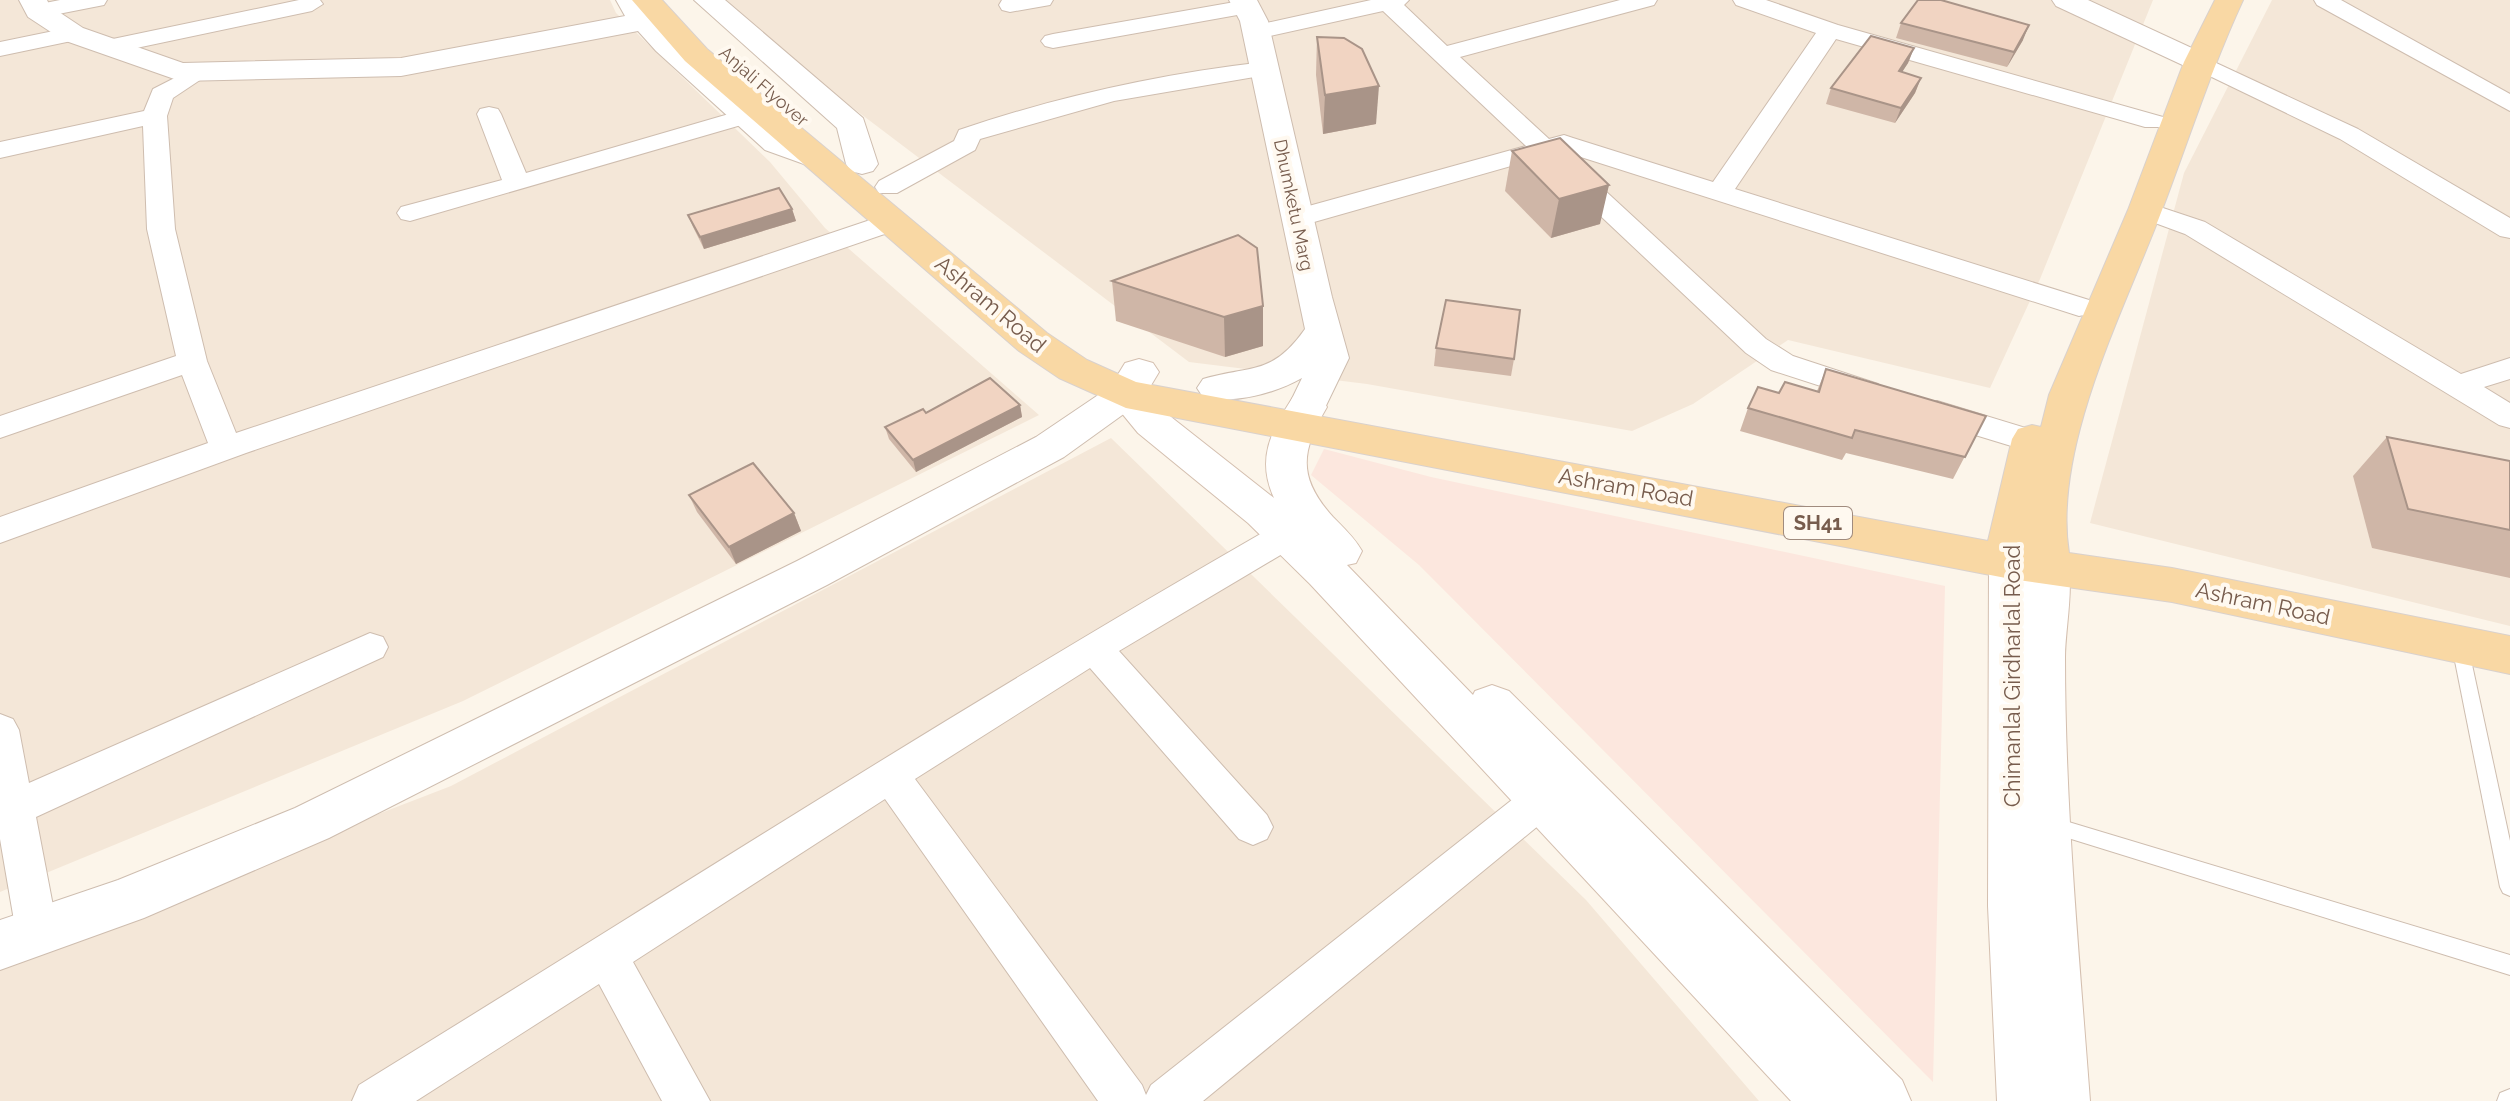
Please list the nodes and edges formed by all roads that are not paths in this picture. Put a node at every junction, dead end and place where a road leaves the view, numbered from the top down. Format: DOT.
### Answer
graph roads {
  1 [pos="96,0"];
  2 [pos="673,0"];
  3 [pos="708,0"];
  4 [pos="1042,0"];
  5 [pos="1646,0"];
  6 [pos="1744,0"];
  7 [pos="2066,0"];
  8 [pos="2208,0"];
  9 [pos="2229,0"];
  10 [pos="2325,0"];
  11 [pos="1393,1"];
  12 [pos="312,4"];
  13 [pos="1010,5"];
  14 [pos="36,6"];
  15 [pos="639,7"];
  16 [pos="1248,13"];
  17 [pos="1830,30"];
  18 [pos="73,34"];
  19 [pos="1053,41"];
  20 [pos="108,47"];
  21 [pos="0,49"];
  22 [pos="1443,54"];
  23 [pos="2191,58"];
  24 [pos="1264,69"];
  25 [pos="200,72"];
  26 [pos="2510,104"];
  27 [pos="489,114"];
  28 [pos="155,116"];
  29 [pos="746,116"];
  30 [pos="2154,122"];
  31 [pos="813,146"];
  32 [pos="1546,148"];
  33 [pos="0,150"];
  34 [pos="517,184"];
  35 [pos="881,191"];
  36 [pos="1719,192"];
  37 [pos="2145,210"];
  38 [pos="410,213"];
  39 [pos="1297,218"];
  40 [pos="2510,230"];
  41 [pos="2079,307"];
  42 [pos="1323,330"];
  43 [pos="192,361"];
  44 [pos="2510,368"];
  45 [pos="1132,383"];
  46 [pos="2459,385"];
  47 [pos="1216,388"];
  48 [pos="2510,417"];
  49 [pos="1299,418"];
  50 [pos="0,427"];
  51 [pos="2031,441"];
  52 [pos="235,445"];
  53 [pos="1298,528"];
  54 [pos="0,530"];
  55 [pos="2029,552"];
  56 [pos="2510,634"];
  57 [pos="2459,642"];
  58 [pos="370,647"];
  59 [pos="1095,649"];
  60 [pos="2510,655"];
  61 [pos="0,730"];
  62 [pos="890,775"];
  63 [pos="1541,800"];
  64 [pos="13,809"];
  65 [pos="2046,824"];
  66 [pos="1253,827"];
  67 [pos="2510,887"];
  68 [pos="19,938"];
  69 [pos="607,957"];
  70 [pos="2510,965"];
  71 [pos="375,1101"];
  72 [pos="687,1101"];
  73 [pos="1126,1101"];
  74 [pos="1167,1101"];
  75 [pos="1832,1101"];
  76 [pos="1881,1101"];
  77 [pos="2027,1101"];
  78 [pos="2060,1101"];
  1 -- 14 [label="street"];
  2 -- 31 [label="main road, Anjali Flyover"];
  3 -- 35 [label="street"];
  4 -- 13 [label="street"];
  5 -- 22 [label="street"];
  6 -- 17 [label="street"];
  7 -- 23 [label="street"];
  8 -- 23 [label="main road, Chimanlal Girdharlal Road"];
  9 -- 23 [label="main road, Chimanlal Girdharlal Road"];
  10 -- 26 [label="street"];
  11 -- 16 [label="street"];
  11 -- 22 [label="street"];
  12 -- 20 [label="street"];
  14 -- 18 [label="street"];
  15 -- 25 [label="street"];
  15 -- 29 [label="street"];
  15 -- 31 [label="main road, Anjali Flyover"];
  16 -- 19 [label="street"];
  16 -- 24 [label="street, Dhumketu Marg"];
  17 -- 30 [label="street"];
  17 -- 36 [label="street"];
  18 -- 20 [label="street"];
  18 -- 21 [label="street"];
  20 -- 25 [label="street"];
  22 -- 32 [label="street"];
  23 -- 30 [label="main road, Chimanlal Girdharlal Road"];
  23 -- 37 [label="main road, Chimanlal Girdharlal Road"];
  23 -- 40 [label="street"];
  24 -- 35 [label="street"];
  24 -- 39 [label="street, Dhumketu Marg"];
  25 -- 28 [label="street"];
  27 -- 34 [label="street"];
  28 -- 33 [label="street"];
  28 -- 43 [label="street"];
  29 -- 31 [label="street"];
  29 -- 34 [label="street"];
  30 -- 41 [label="main road, Chimanlal Girdharlal Road"];
  31 -- 35 [label="main road, Ashram Road"];
  31 -- 35 [label="main road, Anjali Flyover"];
  32 -- 36 [label="street"];
  32 -- 39 [label="street"];
  32 -- 51 [label="street"];
  34 -- 38 [label="street"];
  35 -- 45 [label="main road, Ashram Road"];
  35 -- 52 [label="street"];
  36 -- 41 [label="street"];
  37 -- 46 [label="street"];
  37 -- 55 [label="main road, Chimanlal Girdharlal Road"];
  39 -- 42 [label="street, Dhumketu Marg"];
  41 -- 51 [label="main road, Chimanlal Girdharlal Road"];
  42 -- 47 [label="street"];
  42 -- 49 [label="street, Dhumketu Marg"];
  43 -- 50 [label="street"];
  43 -- 52 [label="street"];
  44 -- 46 [label="street"];
  45 -- 47 [label="main road, Ashram Road"];
  45 -- 49 [label="main road, Ashram Road / SH41"];
  45 -- 53 [label="main road"];
  45 -- 68 [label="street"];
  46 -- 48 [label="street"];
  47 -- 49 [label="main road, Ashram Road"];
  49 -- 53 [label="main road"];
  49 -- 55 [label="main road, Ashram Road / SH41"];
  51 -- 55 [label="main road, Chimanlal Girdharlal Road"];
  52 -- 54 [label="street"];
  53 -- 59 [label="street"];
  53 -- 63 [label="main road"];
  53 -- 76 [label="main road"];
  55 -- 56 [label="main road, Ashram Road"];
  55 -- 57 [label="main road, Ashram Road / SH41"];
  55 -- 65 [label="main road, Chimanlal Girdharlal Road"];
  55 -- 77 [label="main road, Chimanlal Girdharlal Road"];
  57 -- 60 [label="main road, Ashram Road / SH41"];
  57 -- 67 [label="lane"];
  58 -- 64 [label="street"];
  59 -- 62 [label="street"];
  59 -- 66 [label="street"];
  61 -- 64 [label="street"];
  62 -- 69 [label="street"];
  62 -- 73 [label="street"];
  63 -- 74 [label="street"];
  63 -- 75 [label="main road"];
  64 -- 68 [label="street"];
  65 -- 70 [label="lane"];
  65 -- 78 [label="main road, Chimanlal Girdharlal Road"];
  69 -- 71 [label="street"];
  69 -- 72 [label="street"];
}
